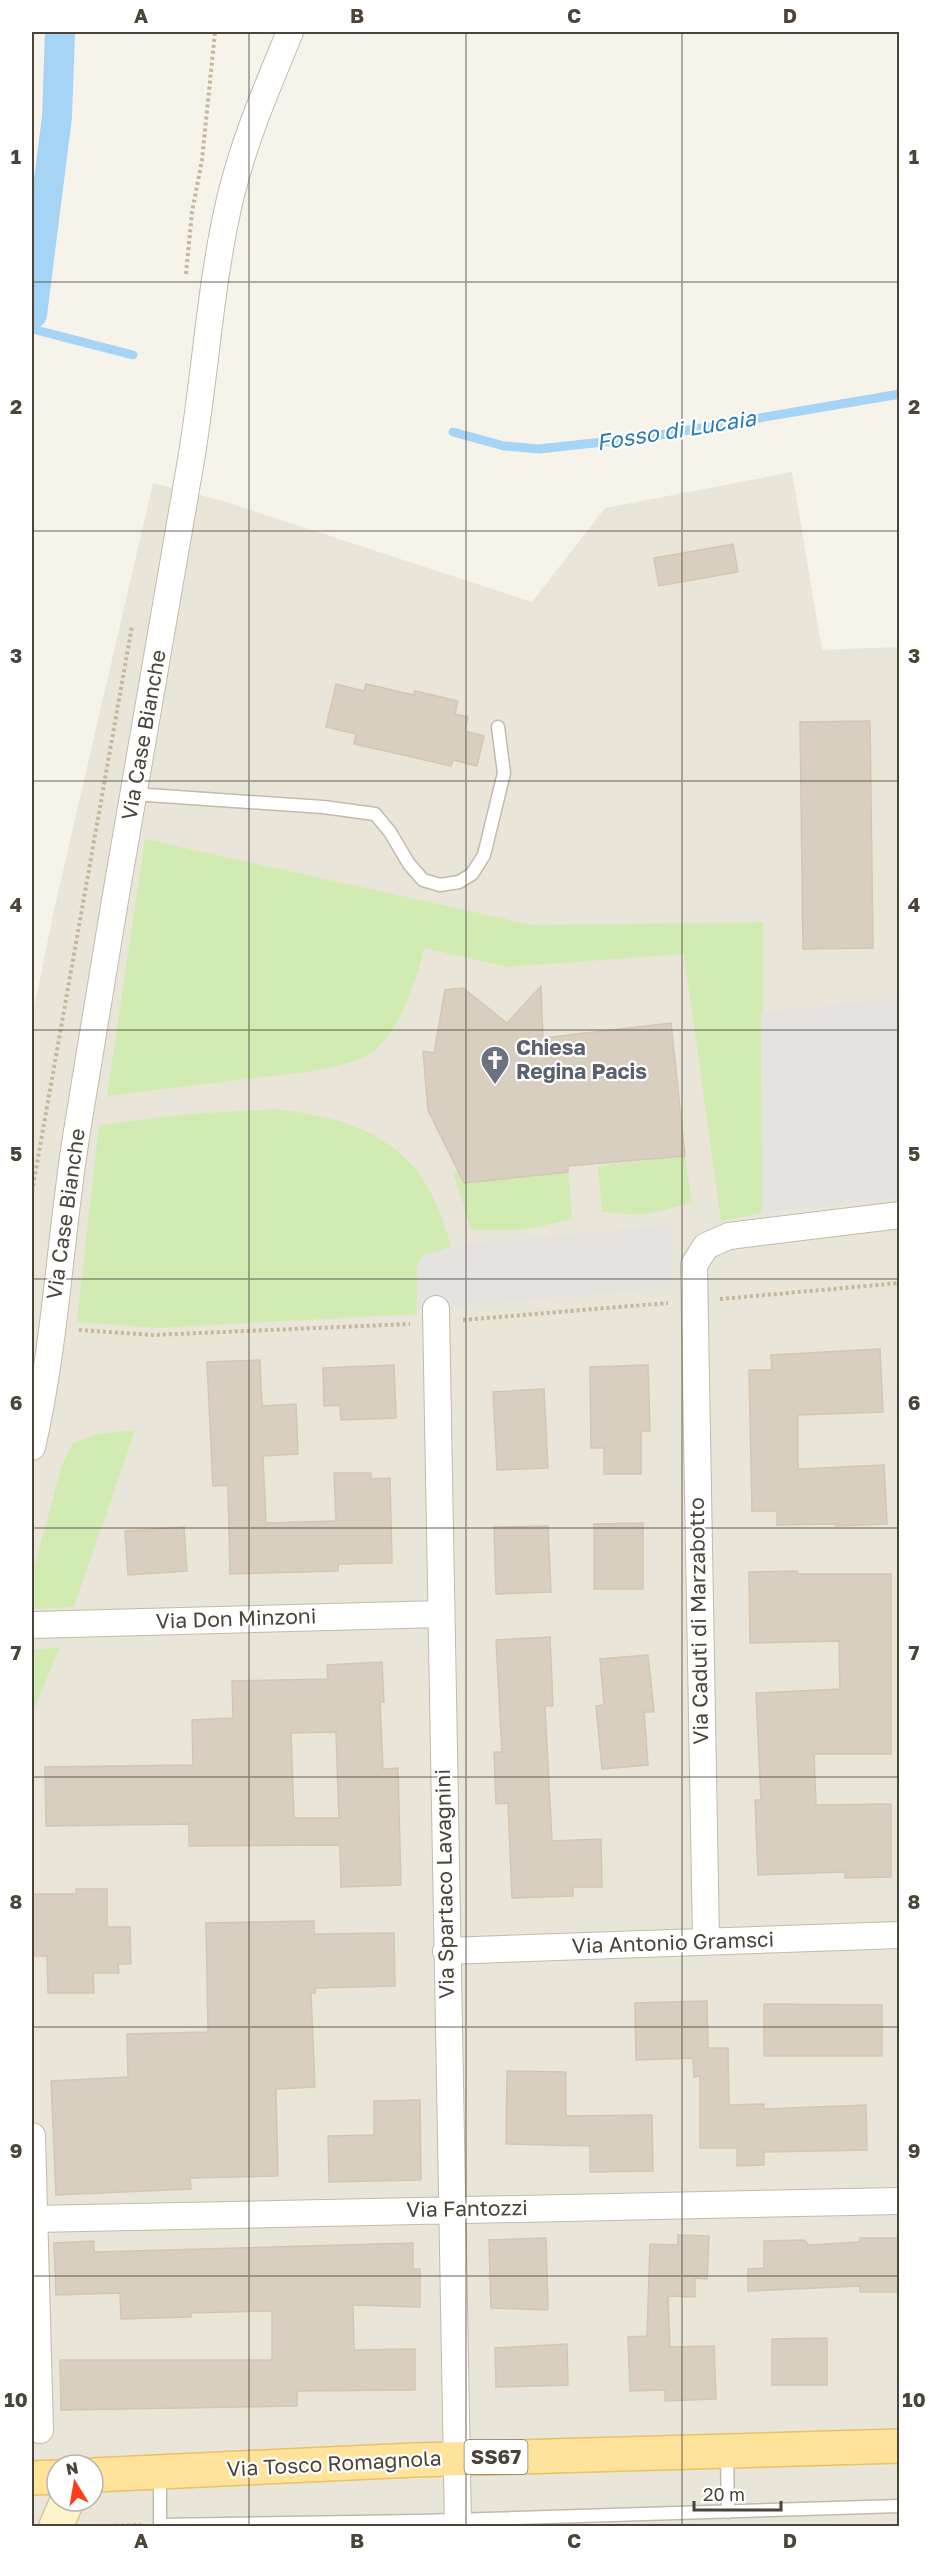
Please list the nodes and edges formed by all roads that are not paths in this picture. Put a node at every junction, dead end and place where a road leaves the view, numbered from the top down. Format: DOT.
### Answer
graph roads {
  1 [pos="291,32"];
  2 [pos="498,727"];
  3 [pos="133,794"];
  4 [pos="900,1215"];
  5 [pos="436,1315"];
  6 [pos="32,1447"];
  7 [pos="441,1614"];
  8 [pos="32,1625"];
  9 [pos="900,1935"];
  10 [pos="706,1941"];
  11 [pos="446,1951"];
  12 [pos="32,2136"];
  13 [pos="900,2201"];
  14 [pos="452,2209"];
  15 [pos="34,2218"];
  16 [pos="40,2430"];
  17 [pos="900,2446"];
  18 [pos="727,2450"];
  19 [pos="455,2459"];
  20 [pos="160,2473"];
  21 [pos="105,2475"];
  22 [pos="900,2506"];
  23 [pos="728,2512"];
  24 [pos="458,2523"];
  25 [pos="160,2525"];
  1 -- 3 [label="street, Via Case Bianche"];
  2 -- 3 [label="lane"];
  3 -- 6 [label="street, Via Case Bianche"];
  4 -- 10 [label="street, Via Caduti di Marzabotto"];
  5 -- 7 [label="street, Via Spartaco Lavagnini"];
  7 -- 8 [label="street, Via Don Minzoni"];
  7 -- 11 [label="street, Via Spartaco Lavagnini"];
  9 -- 10 [label="street, Via Antonio Gramsci"];
  10 -- 11 [label="street, Via Antonio Gramsci"];
  11 -- 14 [label="street, Via Spartaco Lavagnini"];
  12 -- 15 [label="street"];
  13 -- 14 [label="street, Via Fantozzi"];
  14 -- 15 [label="street, Via Fantozzi"];
  14 -- 19 [label="street, Via Spartaco Lavagnini"];
  15 -- 16 [label="street"];
  17 -- 18 [label="main road, Via Tosco Romagnola / SS67"];
  18 -- 19 [label="main road, Via Tosco Romagnola / SS67"];
  18 -- 23 [label="lane"];
  19 -- 20 [label="main road, Via Tosco Romagnola / SS67"];
  19 -- 24 [label="street, Via Spartaco Lavagnini"];
  20 -- 21 [label="main road, Via Tosco Romagnola / SS67"];
  20 -- 25 [label="lane"];
  22 -- 23 [label="lane"];
  23 -- 24 [label="lane"];
  24 -- 25 [label="lane"];
}
